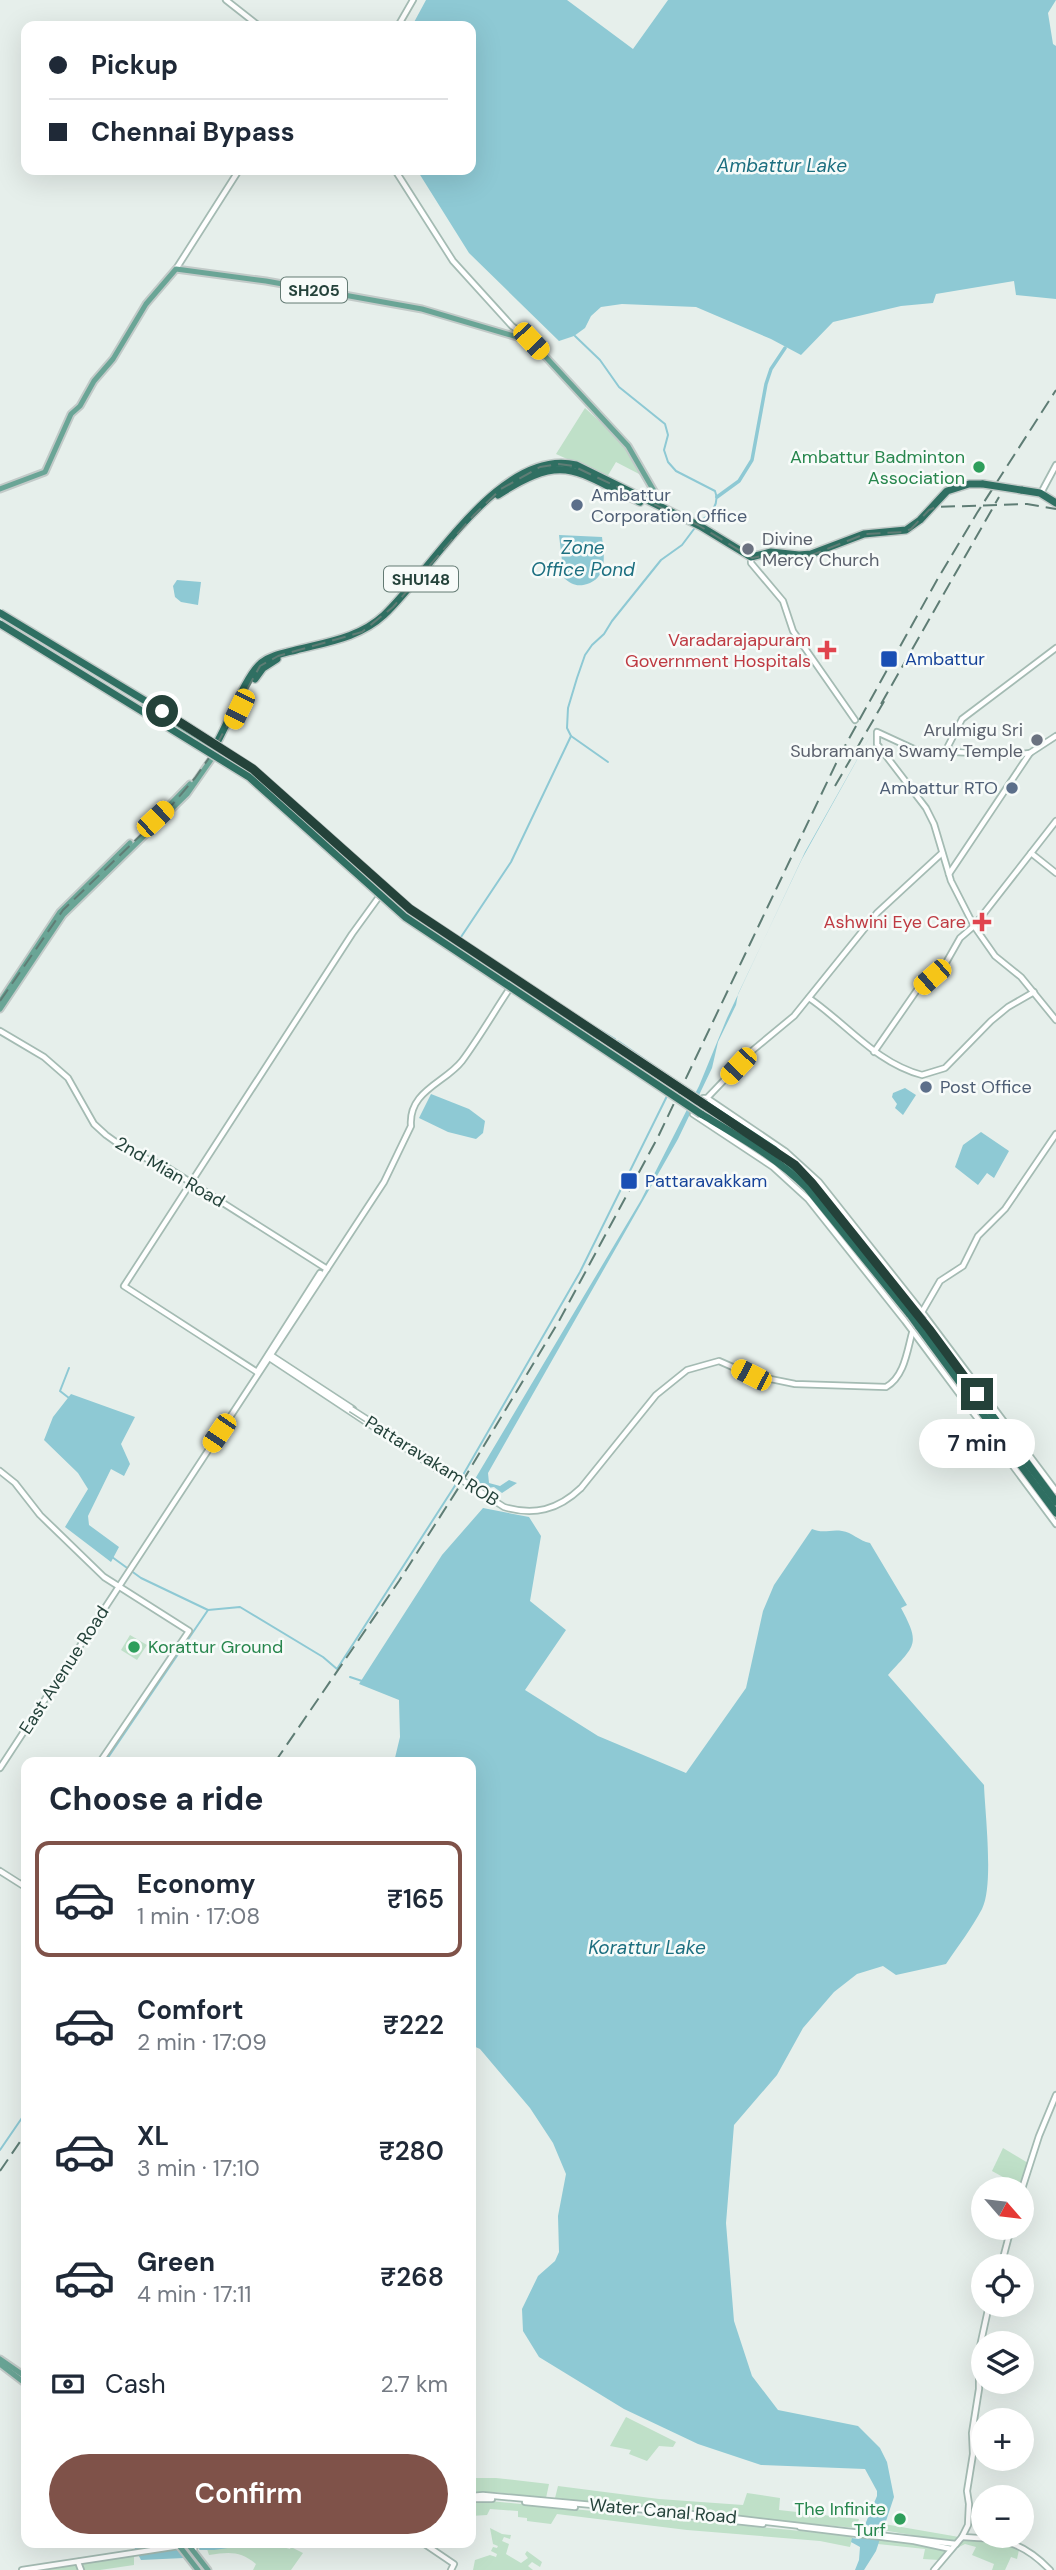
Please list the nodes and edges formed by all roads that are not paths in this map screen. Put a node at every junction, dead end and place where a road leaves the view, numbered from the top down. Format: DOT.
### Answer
graph roads {
  1 [pos="226,0"];
  2 [pos="413,0"];
  3 [pos="253,21"];
  4 [pos="401,21"];
  5 [pos="236,175"];
  6 [pos="398,175"];
  7 [pos="176,269"];
  8 [pos="512,326"];
  9 [pos="510,335"];
  10 [pos="531,341"];
  11 [pos="1056,465"];
  12 [pos="0,489"];
  13 [pos="1037,493"];
  14 [pos="651,504"];
  15 [pos="1056,505"];
  16 [pos="750,559"];
  17 [pos="0,618"];
  18 [pos="1056,648"];
  19 [pos="855,720"];
  20 [pos="1056,736"];
  21 [pos="215,749"];
  22 [pos="945,752"];
  23 [pos="1030,753"];
  24 [pos="1056,821"];
  25 [pos="942,853"];
  26 [pos="1031,853"];
  27 [pos="1056,873"];
  28 [pos="949,874"];
  29 [pos="383,892"];
  30 [pos="974,926"];
  31 [pos="45,939"];
  32 [pos="512,981"];
  33 [pos="526,990"];
  34 [pos="1034,992"];
  35 [pos="809,998"];
  36 [pos="0,1002"];
  37 [pos="0,1009"];
  38 [pos="1056,1020"];
  39 [pos="0,1031"];
  40 [pos="874,1052"];
  41 [pos="702,1108"];
  42 [pos="1056,1134"];
  43 [pos="191,1182"];
  44 [pos="325,1269"];
  45 [pos="915,1313"];
  46 [pos="917,1329"];
  47 [pos="269,1356"];
  48 [pos="257,1372"];
  49 [pos="340,1402"];
  50 [pos="0,1471"];
  51 [pos="1056,1491"];
  52 [pos="179,1492"];
  53 [pos="1056,1502"];
  54 [pos="1056,1513"];
  55 [pos="1056,1524"];
  56 [pos="118,1586"];
  57 [pos="103,1757"];
  58 [pos="0,1766"];
  59 [pos="0,1871"];
  60 [pos="21,1884"];
  61 [pos="1056,2095"];
  62 [pos="1026,2177"];
  63 [pos="986,2317"];
  64 [pos="0,2359"];
  65 [pos="0,2364"];
  66 [pos="21,2374"];
  67 [pos="21,2380"];
  68 [pos="476,2498"];
  69 [pos="521,2500"];
  70 [pos="855,2533"];
  71 [pos="883,2535"];
  72 [pos="962,2537"];
  73 [pos="956,2544"];
  74 [pos="162,2548"];
  75 [pos="181,2548"];
  76 [pos="191,2548"];
  77 [pos="193,2548"];
  78 [pos="430,2548"];
  79 [pos="951,2549"];
  80 [pos="197,2556"];
  81 [pos="78,2562"];
  82 [pos="22,2570"];
  83 [pos="81,2570"];
  84 [pos="198,2570"];
  85 [pos="208,2570"];
  86 [pos="451,2570"];
  87 [pos="934,2570"];
  88 [pos="1050,2570"];
  1 -- 3 [label="street"];
  2 -- 4 [label="street"];
  5 -- 7 [label="street"];
  6 -- 8 [label="street"];
  7 -- 9 [label="main road, SH205"];
  7 -- 12 [label="main road"];
  8 -- 9 [label="main road"];
  8 -- 10 [label="street"];
  9 -- 10 [label="main road, SH205"];
  10 -- 14 [label="main road"];
  11 -- 13 [label="street"];
  13 -- 15 [label="highway"];
  13 -- 16 [label="highway, bridge"];
  14 -- 16 [label="highway, SHU148"];
  14 -- 21 [label="highway, SHU148"];
  16 -- 19 [label="street"];
  17 -- 21 [label="main road"];
  17 -- 41 [label="highway, bridge"];
  17 -- 41 [label="highway, bridge"];
  18 -- 22 [label="street"];
  20 -- 23 [label="street"];
  21 -- 29 [label="main road"];
  21 -- 31 [label="main road, SHU148"];
  22 -- 23 [label="street"];
  22 -- 25 [label="street"];
  23 -- 28 [label="street"];
  24 -- 26 [label="street"];
  25 -- 28 [label="street"];
  25 -- 35 [label="street"];
  26 -- 27 [label="street"];
  26 -- 30 [label="street"];
  28 -- 30 [label="street"];
  29 -- 32 [label="main road"];
  29 -- 43 [label="street"];
  30 -- 34 [label="street"];
  30 -- 40 [label="street"];
  31 -- 36 [label="main road, SHU148"];
  31 -- 37 [label="main road, SHU148"];
  32 -- 33 [label="main road"];
  32 -- 44 [label="street"];
  33 -- 33 [label="main road"];
  33 -- 41 [label="highway, bridge"];
  34 -- 38 [label="street"];
  34 -- 40 [label="street"];
  35 -- 40 [label="street"];
  35 -- 41 [label="street"];
  39 -- 43 [label="street, 2nd Mian Road"];
  41 -- 45 [label="highway"];
  41 -- 45 [label="street"];
  41 -- 46 [label="street"];
  42 -- 45 [label="street, Pattaravakam ROB"];
  43 -- 44 [label="street, 2nd Mian Road"];
  43 -- 48 [label="street"];
  44 -- 47 [label="street"];
  45 -- 46 [label="highway, bridge"];
  45 -- 46 [label="street, Pattaravakam ROB"];
  45 -- 51 [label="street"];
  46 -- 49 [label="street, Pattaravakam ROB, bridge"];
  46 -- 53 [label="highway"];
  46 -- 54 [label="highway"];
  46 -- 55 [label="street"];
  47 -- 48 [label="street"];
  47 -- 49 [label="street"];
  47 -- 52 [label="street"];
  48 -- 52 [label="street"];
  49 -- 49 [label="street"];
  50 -- 56 [label="street"];
  52 -- 56 [label="street, East Avenue Road"];
  56 -- 57 [label="street"];
  56 -- 58 [label="street, East Avenue Road"];
  59 -- 60 [label="street"];
  61 -- 62 [label="street"];
  63 -- 72 [label="street"];
  64 -- 66 [label="main road"];
  65 -- 67 [label="main road"];
  68 -- 69 [label="street, Water Canal Road"];
  69 -- 70 [label="street, Water Canal Road"];
  69 -- 70 [label="street, Water Canal Road"];
  70 -- 71 [label="street"];
  71 -- 73 [label="street"];
  71 -- 79 [label="street"];
  72 -- 73 [label="street"];
  72 -- 88 [label="street"];
  73 -- 79 [label="street"];
  74 -- 81 [label="street"];
  75 -- 84 [label="main road"];
  76 -- 80 [label="main road"];
  77 -- 80 [label="street"];
  78 -- 86 [label="street"];
  79 -- 87 [label="street"];
  80 -- 85 [label="main road"];
  81 -- 82 [label="street"];
  81 -- 83 [label="street"];
}
